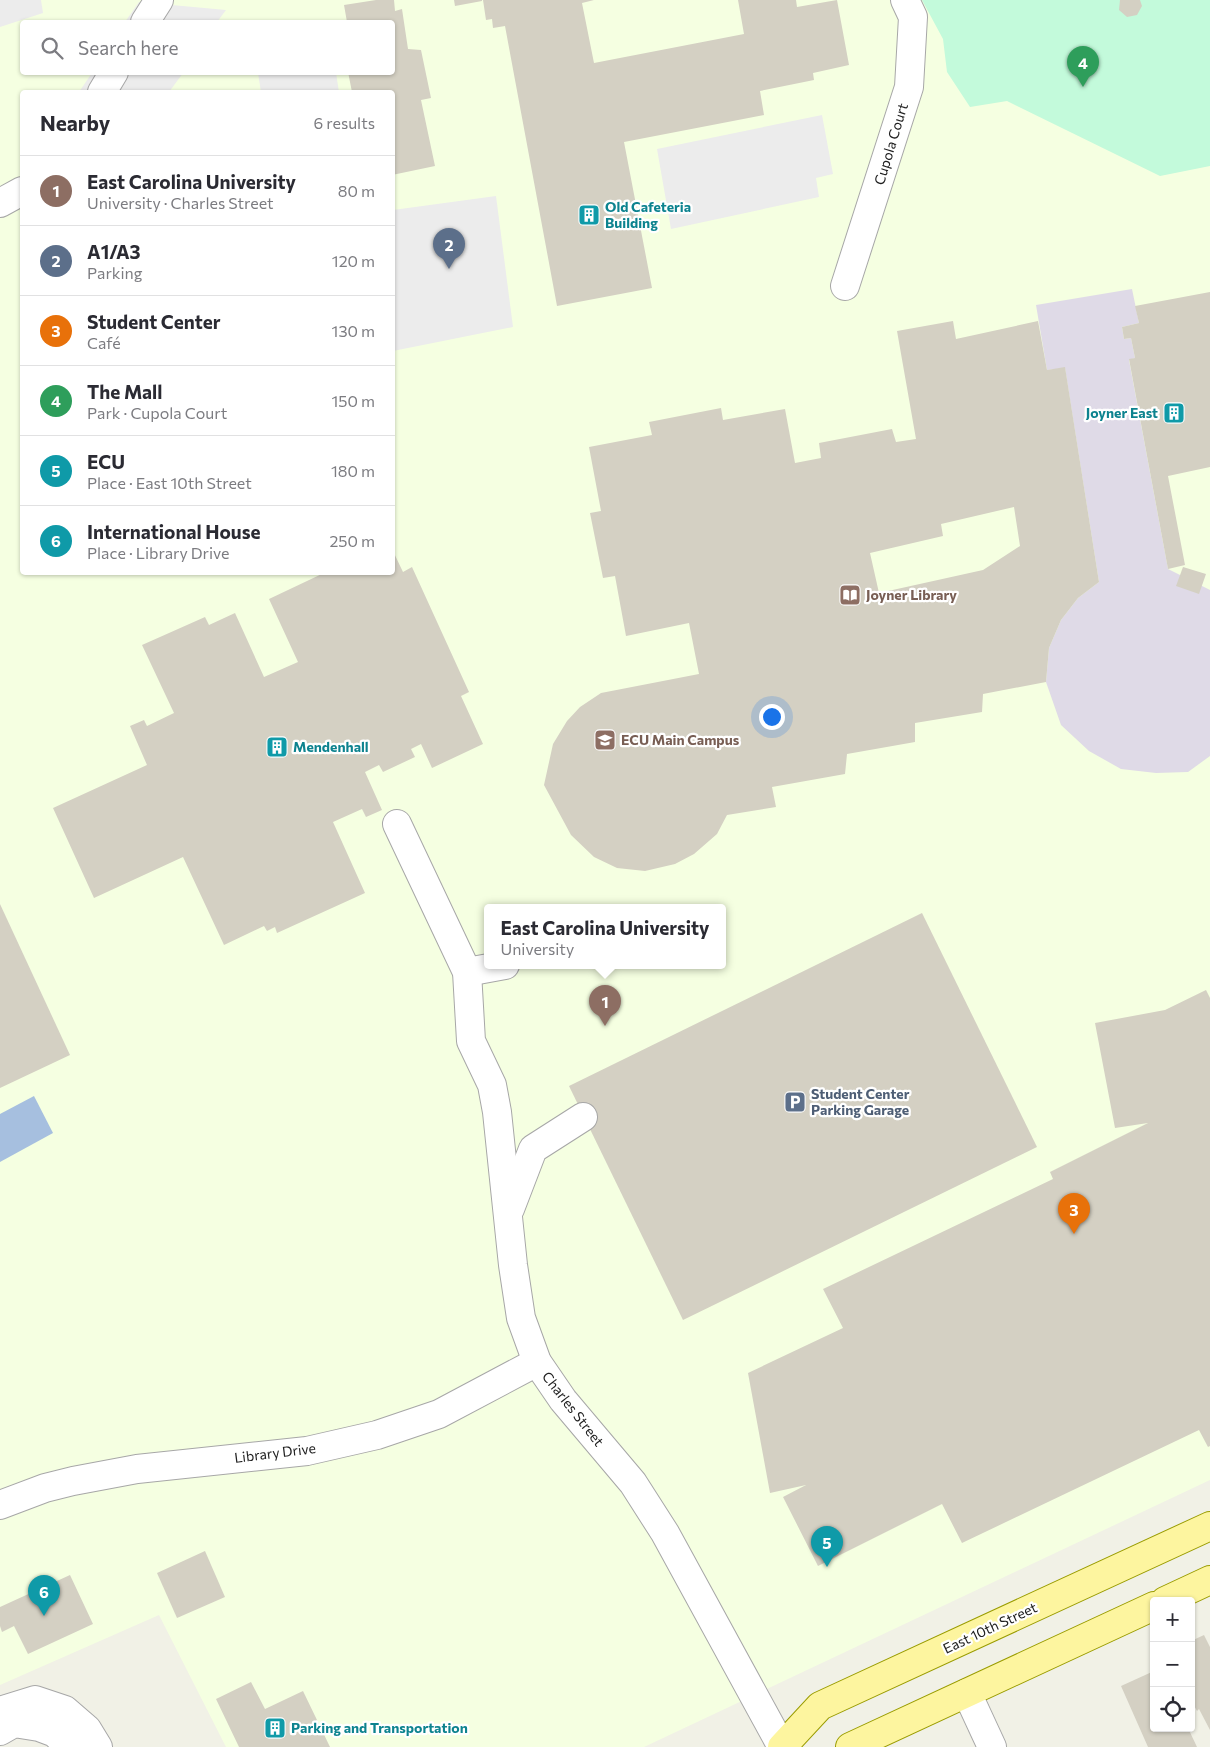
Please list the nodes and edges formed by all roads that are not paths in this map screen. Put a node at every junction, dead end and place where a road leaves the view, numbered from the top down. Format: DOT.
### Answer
graph roads {
  1 [pos="159,0"];
  2 [pos="905,0"];
  3 [pos="146,20"];
  4 [pos="112,75"];
  5 [pos="103,90"];
  6 [pos="20,192"];
  7 [pos="0,203"];
  8 [pos="845,286"];
  9 [pos="397,824"];
  10 [pos="484,969"];
  11 [pos="467,972"];
  12 [pos="583,1117"];
  13 [pos="508,1215"];
  14 [pos="537,1362"];
  15 [pos="0,1506"];
  16 [pos="1210,1526"];
  17 [pos="1210,1580"];
  18 [pos="1174,1597"];
  19 [pos="1150,1608"];
  20 [pos="967,1693"];
  21 [pos="0,1711"];
  22 [pos="0,1731"];
  23 [pos="70,1747"];
  24 [pos="98,1747"];
  25 [pos="782,1747"];
  26 [pos="850,1747"];
  27 [pos="992,1747"];
  1 -- 3 [label="street"];
  2 -- 8 [label="street, Cupola Court"];
  4 -- 5 [label="street"];
  6 -- 7 [label="street"];
  9 -- 11 [label="street"];
  10 -- 11 [label="street"];
  11 -- 13 [label="street, Charles Street"];
  12 -- 13 [label="street"];
  13 -- 14 [label="street, Charles Street"];
  14 -- 15 [label="street, Library Drive"];
  14 -- 25 [label="street, Charles Street"];
  16 -- 25 [label="main road, East 10th Street"];
  17 -- 18 [label="main road"];
  19 -- 20 [label="main road"];
  20 -- 26 [label="main road"];
  20 -- 27 [label="street"];
  21 -- 24 [label="street"];
  22 -- 23 [label="street"];
}
